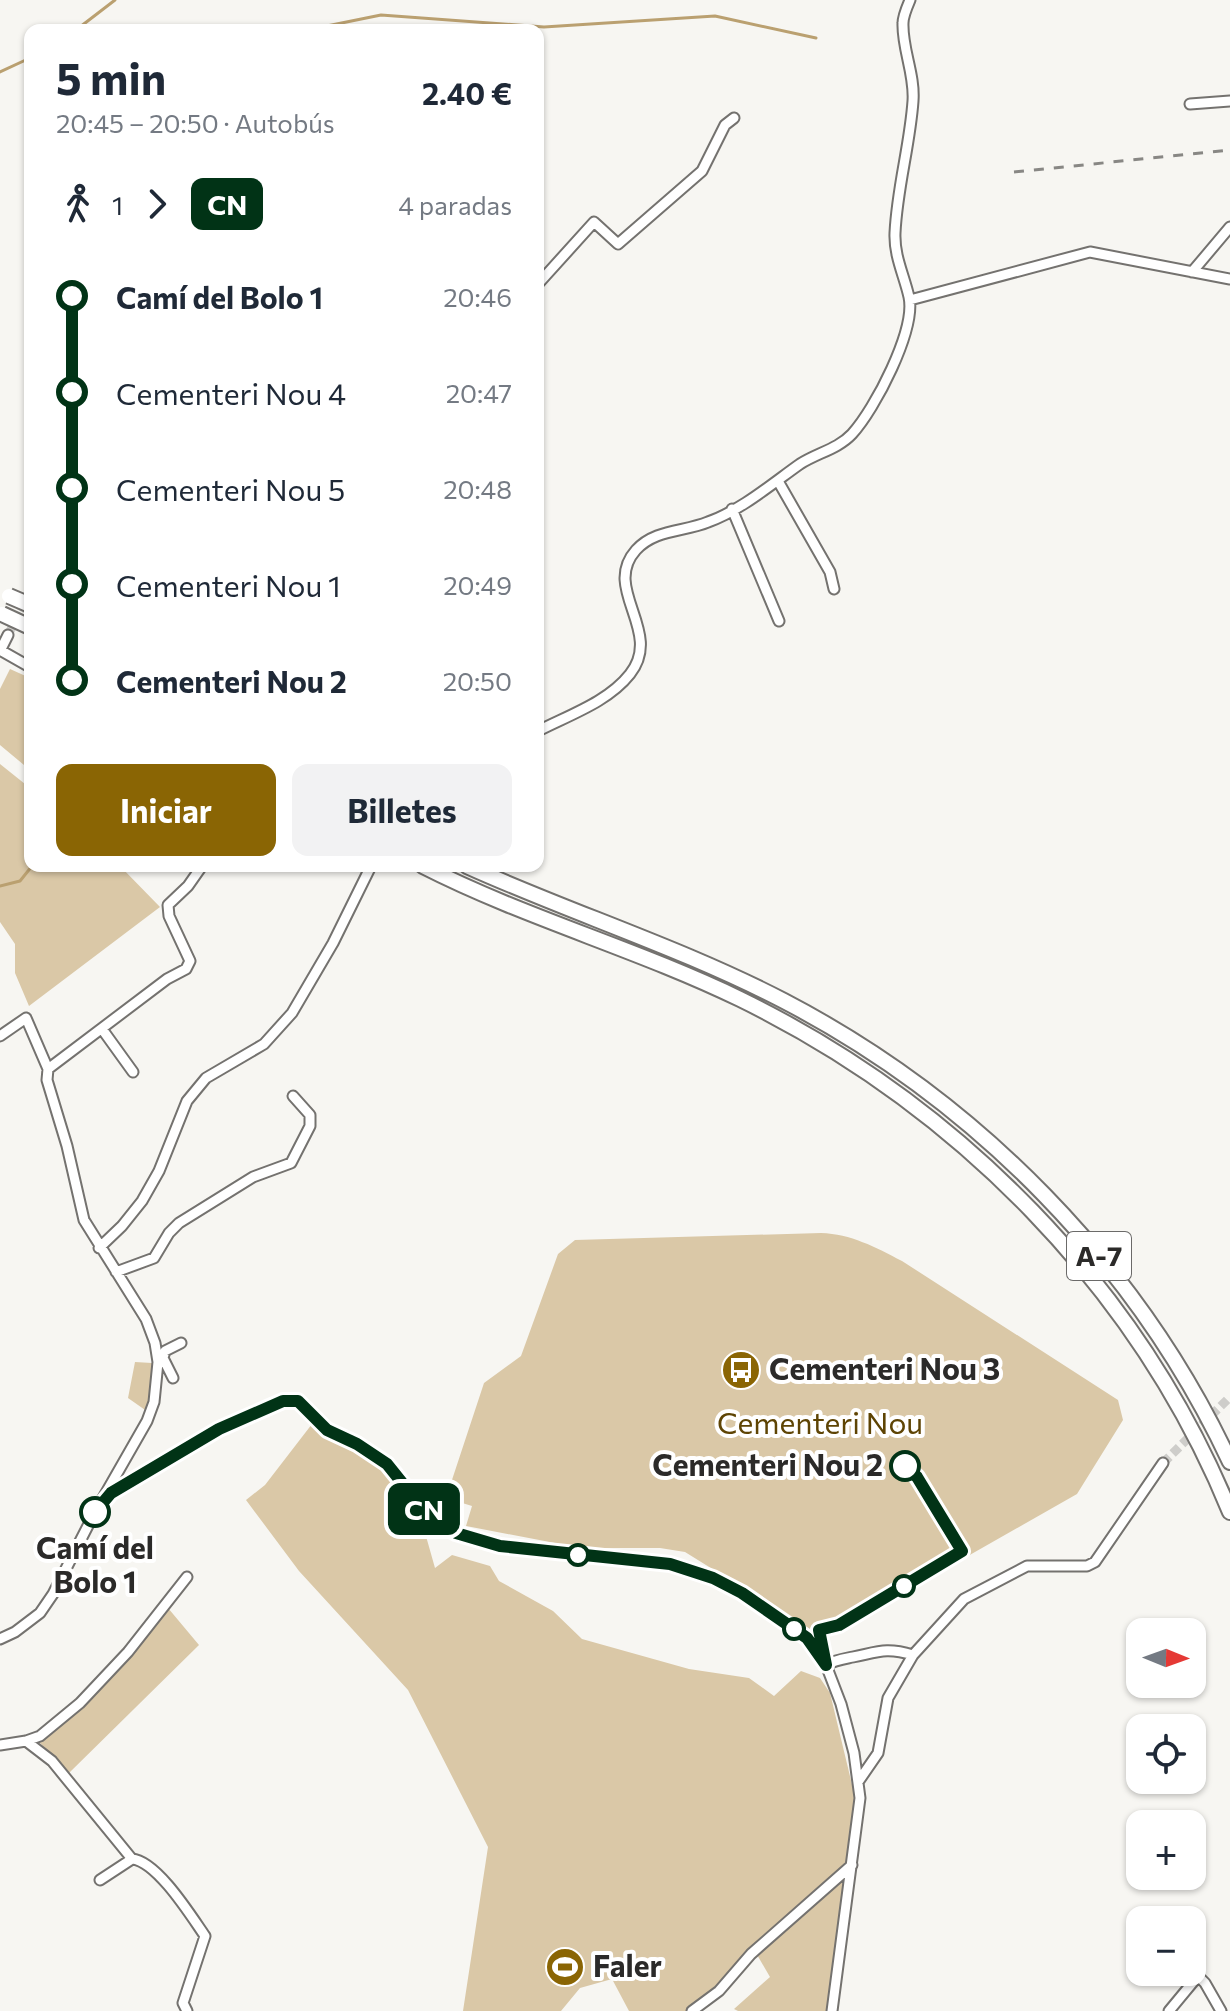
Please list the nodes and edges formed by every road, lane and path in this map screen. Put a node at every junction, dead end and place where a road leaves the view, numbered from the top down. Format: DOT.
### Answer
graph roads {
  1 [pos="910,0"];
  2 [pos="1230,101"];
  3 [pos="1190,104"];
  4 [pos="734,118"];
  5 [pos="1230,227"];
  6 [pos="1192,272"];
  7 [pos="544,277"];
  8 [pos="1230,279"];
  9 [pos="910,300"];
  10 [pos="778,481"];
  11 [pos="732,509"];
  12 [pos="834,589"];
  13 [pos="4,594"];
  14 [pos="24,602"];
  15 [pos="1,613"];
  16 [pos="779,621"];
  17 [pos="24,624"];
  18 [pos="8,635"];
  19 [pos="0,650"];
  20 [pos="24,664"];
  21 [pos="544,728"];
  22 [pos="198,872"];
  23 [pos="368,872"];
  24 [pos="436,872"];
  25 [pos="482,872"];
  26 [pos="102,1029"];
  27 [pos="0,1036"];
  28 [pos="48,1069"];
  29 [pos="133,1072"];
  30 [pos="293,1096"];
  31 [pos="99,1248"];
  32 [pos="116,1272"];
  33 [pos="181,1343"];
  34 [pos="156,1347"];
  35 [pos="163,1358"];
  36 [pos="173,1378"];
  37 [pos="1230,1462"];
  38 [pos="1163,1463"];
  39 [pos="95,1512"];
  40 [pos="1230,1512"];
  41 [pos="187,1577"];
  42 [pos="0,1639"];
  43 [pos="913,1655"];
  44 [pos="826,1665"];
  45 [pos="26,1741"];
  46 [pos="0,1745"];
  47 [pos="858,1782"];
  48 [pos="132,1859"];
  49 [pos="852,1865"];
  50 [pos="100,1880"];
  51 [pos="187,2011"];
  52 [pos="692,2011"];
  53 [pos="832,2011"];
  54 [pos="1169,2011"];
  55 [pos="1221,2011"];
  1 -- 9 [label="street"];
  2 -- 3 [label="street"];
  4 -- 7 [label="street"];
  5 -- 6 [label="street"];
  6 -- 8 [label="street"];
  6 -- 9 [label="street"];
  9 -- 10 [label="street"];
  10 -- 11 [label="street"];
  10 -- 12 [label="street"];
  11 -- 16 [label="street"];
  11 -- 21 [label="street"];
  13 -- 14 [label="highway, bridge"];
  15 -- 17 [label="highway, bridge"];
  18 -- 19 [label="street"];
  19 -- 20 [label="street"];
  22 -- 26 [label="street"];
  23 -- 31 [label="street"];
  24 -- 40 [label="highway, A-7"];
  25 -- 37 [label="highway, A-7"];
  26 -- 28 [label="street"];
  26 -- 29 [label="street"];
  27 -- 28 [label="street"];
  28 -- 31 [label="street"];
  30 -- 32 [label="street"];
  31 -- 32 [label="street"];
  32 -- 34 [label="street"];
  33 -- 35 [label="street"];
  34 -- 35 [label="street"];
  34 -- 39 [label="street"];
  35 -- 36 [label="street"];
  38 -- 43 [label="street"];
  39 -- 42 [label="street"];
  39 -- 44 [label="street"];
  41 -- 45 [label="street"];
  43 -- 44 [label="street"];
  43 -- 47 [label="street"];
  44 -- 47 [label="street"];
  45 -- 46 [label="street"];
  45 -- 48 [label="street"];
  47 -- 49 [label="street"];
  48 -- 50 [label="street"];
  48 -- 51 [label="street"];
  49 -- 52 [label="street"];
  49 -- 53 [label="street"];
  54 -- 55 [label="street"];
}
